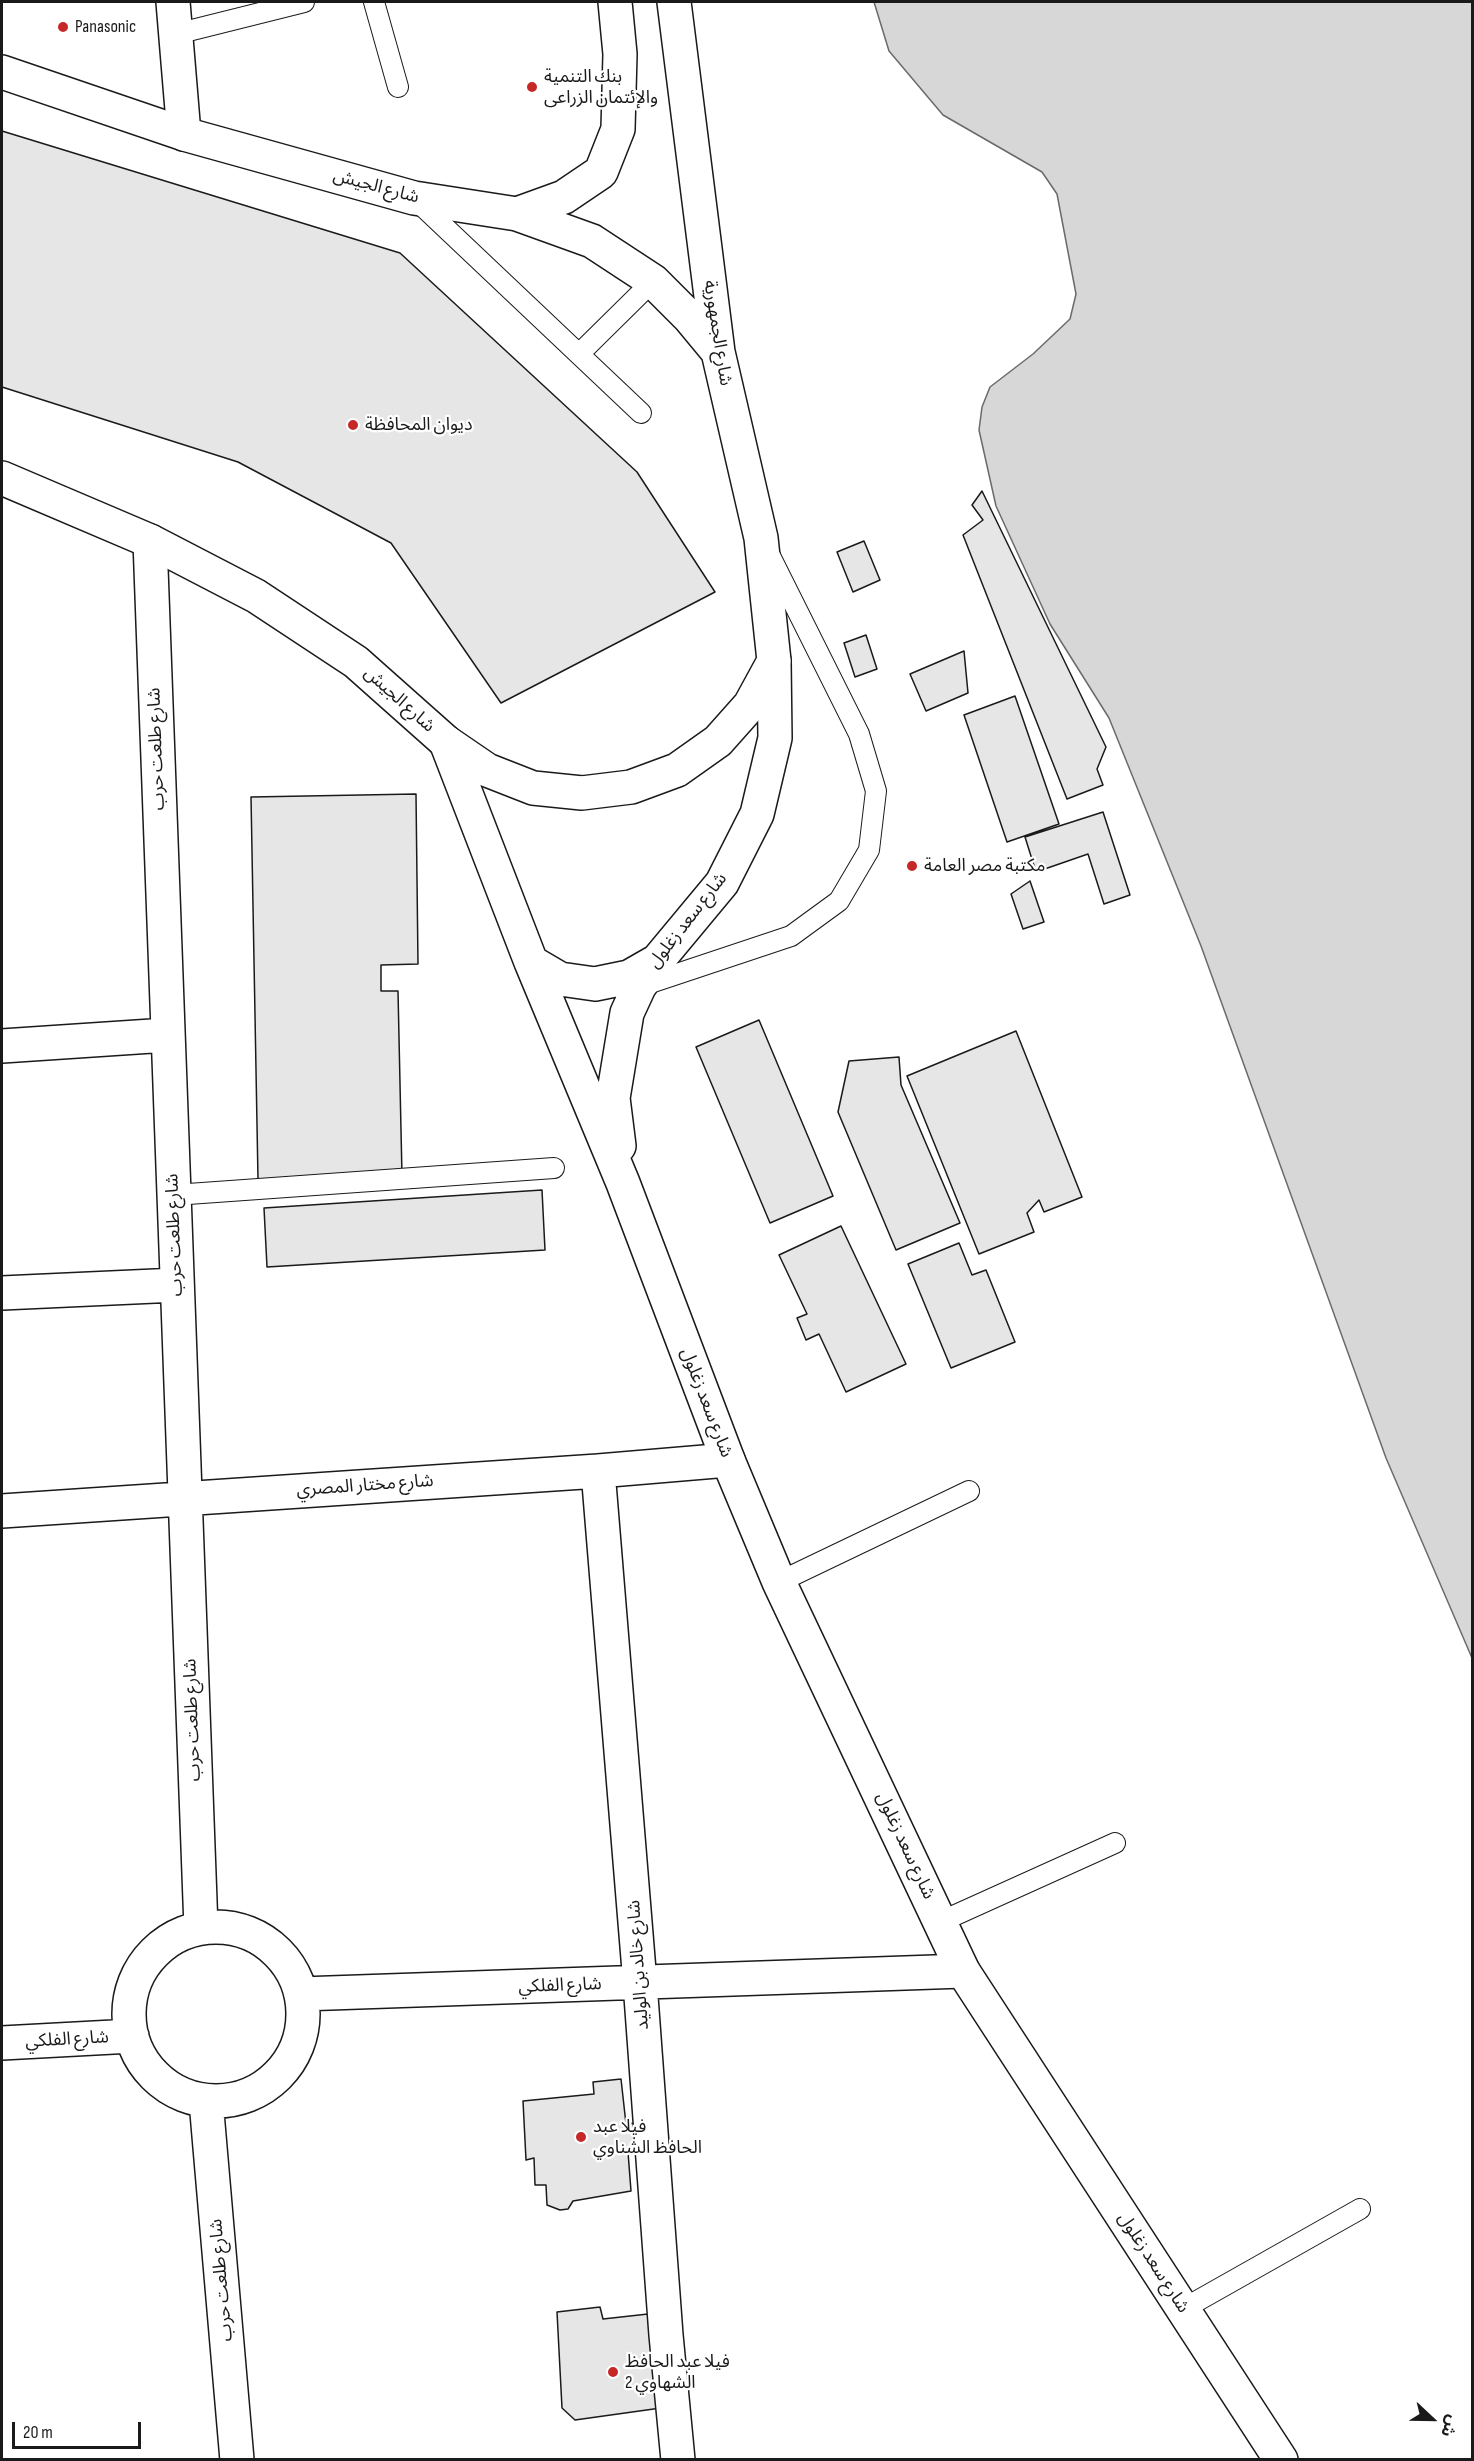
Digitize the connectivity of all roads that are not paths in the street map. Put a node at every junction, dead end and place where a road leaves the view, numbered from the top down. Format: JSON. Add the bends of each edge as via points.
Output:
{"nodes":[{"id":1,"x":173,"y":2,"type":"edge"},
{"id":2,"x":304,"y":2,"type":"edge"},
{"id":3,"x":374,"y":2,"type":"edge"},
{"id":4,"x":615,"y":2,"type":"edge"},
{"id":5,"x":674,"y":2,"type":"edge"},
{"id":6,"x":176,"y":34,"type":"junction"},
{"id":7,"x":2,"y":72,"type":"edge"},
{"id":8,"x":398,"y":87,"type":"dead end"},
{"id":9,"x":184,"y":134,"type":"junction"},
{"id":10,"x":414,"y":198,"type":"junction"},
{"id":11,"x":518,"y":214,"type":"junction"},
{"id":12,"x":653,"y":281,"type":"junction"},
{"id":13,"x":718,"y":352,"type":"junction"},
{"id":14,"x":579,"y":354,"type":"junction"},
{"id":15,"x":641,"y":413,"type":"dead end"},
{"id":16,"x":2,"y":478,"type":"edge"},
{"id":17,"x":761,"y":538,"type":"junction"},
{"id":18,"x":150,"y":542,"type":"junction"},
{"id":19,"x":774,"y":661,"type":"junction"},
{"id":20,"x":446,"y":742,"type":"junction"},
{"id":21,"x":658,"y":960,"type":"junction"},
{"id":22,"x":531,"y":962,"type":"junction"},
{"id":23,"x":639,"y":987,"type":"junction"},
{"id":24,"x":167,"y":1035,"type":"junction"},
{"id":25,"x":2,"y":1047,"type":"edge"},
{"id":26,"x":554,"y":1168,"type":"dead end"},
{"id":27,"x":623,"y":1183,"type":"junction"},
{"id":28,"x":174,"y":1195,"type":"junction"},
{"id":29,"x":177,"y":1285,"type":"junction"},
{"id":30,"x":2,"y":1293,"type":"edge"},
{"id":31,"x":728,"y":1460,"type":"junction"},
{"id":32,"x":598,"y":1471,"type":"junction"},
{"id":33,"x":969,"y":1491,"type":"dead end"},
{"id":34,"x":185,"y":1498,"type":"junction"},
{"id":35,"x":2,"y":1511,"type":"edge"},
{"id":36,"x":779,"y":1582,"type":"junction"},
{"id":37,"x":1115,"y":1843,"type":"dead end"},
{"id":38,"x":940,"y":1922,"type":"junction"},
{"id":39,"x":201,"y":1928,"type":"junction"},
{"id":40,"x":963,"y":1971,"type":"junction"},
{"id":41,"x":640,"y":1983,"type":"junction"},
{"id":42,"x":301,"y":1994,"type":"junction"},
{"id":43,"x":132,"y":2037,"type":"junction"},
{"id":44,"x":2,"y":2043,"type":"edge"},
{"id":45,"x":206,"y":2100,"type":"junction"},
{"id":46,"x":1360,"y":2209,"type":"dead end"},
{"id":47,"x":1183,"y":2309,"type":"junction"},
{"id":48,"x":237,"y":2460,"type":"edge"},
{"id":49,"x":678,"y":2460,"type":"edge"},
{"id":50,"x":1281,"y":2460,"type":"edge"}],
"edges":[{"from":1,"to":6,"type":"main road"},
{"from":2,"to":6,"type":"lane"},
{"from":3,"to":8,"type":"lane"},
{"from":4,"to":11,"type":"main road","via":[[620,54],[618,129],[601,172],[564,196]]},
{"from":5,"to":13,"type":"main road","name":"شارع الجمهورية"},
{"from":6,"to":9,"type":"main road"},
{"from":7,"to":9,"type":"main road","name":"شارع الجيش"},
{"from":9,"to":10,"type":"main road","name":"شارع الجيش"},
{"from":10,"to":11,"type":"main road","name":"شارع الجيش"},
{"from":10,"to":14,"type":"lane"},
{"from":11,"to":12,"type":"main road","name":"شارع الجيش","via":[[592,241]]},
{"from":12,"to":13,"type":"main road","name":"شارع الجيش"},
{"from":12,"to":14,"type":"lane"},
{"from":13,"to":17,"type":"main road","name":"شارع الجمهورية"},
{"from":14,"to":15,"type":"lane"},
{"from":16,"to":18,"type":"main road","name":"شارع الجيش"},
{"from":17,"to":19,"type":"main road","name":"شارع الجمهورية"},
{"from":17,"to":23,"type":"lane","via":[[859,734],[876,791],[869,850],[839,901],[791,936]]},
{"from":18,"to":20,"type":"main road","name":"شارع الجيش","via":[[256,596],[347,656]]},
{"from":18,"to":24,"type":"main road","name":"شارع طلعت حرب"},
{"from":19,"to":20,"type":"main road","name":"شارع الجيش","via":[[750,705],[718,741],[677,770],[631,787],[582,793],[533,788],[487,770]]},
{"from":19,"to":21,"type":"main road","name":"شارع سعد زغلول","via":[[775,738],[757,814],[722,883]]},
{"from":20,"to":22,"type":"main road","name":"شارع سعد زغلول"},
{"from":21,"to":22,"type":"main road","via":[[629,977],[595,984],[560,979]]},
{"from":21,"to":23,"type":"main road","name":"شارع سعد زغلول"},
{"from":22,"to":27,"type":"main road","name":"شارع سعد زغلول"},
{"from":23,"to":27,"type":"main road","name":"شارع سعد زغلول","via":[[627,1013],[613,1098]]},
{"from":24,"to":25,"type":"main road"},
{"from":24,"to":28,"type":"main road","name":"شارع طلعت حرب"},
{"from":26,"to":28,"type":"lane"},
{"from":27,"to":31,"type":"main road","name":"شارع سعد زغلول"},
{"from":28,"to":29,"type":"main road","name":"شارع طلعت حرب"},
{"from":29,"to":30,"type":"main road"},
{"from":29,"to":34,"type":"main road","name":"شارع طلعت حرب"},
{"from":31,"to":32,"type":"main road","name":"شارع مختار المصري"},
{"from":31,"to":36,"type":"main road","name":"شارع سعد زغلول"},
{"from":32,"to":34,"type":"main road","name":"شارع مختار المصري"},
{"from":32,"to":41,"type":"main road","name":"شارع خالد بن الوليد"},
{"from":33,"to":36,"type":"lane"},
{"from":34,"to":35,"type":"main road","name":"شارع مختار المصري"},
{"from":34,"to":39,"type":"main road","name":"شارع طلعت حرب"},
{"from":36,"to":38,"type":"main road","name":"شارع سعد زغلول"},
{"from":37,"to":38,"type":"lane"},
{"from":38,"to":40,"type":"main road","name":"شارع سعد زغلول"},
{"from":39,"to":42,"type":"main road","via":[[227,1927],[253,1935],[275,1949],[291,1970]]},
{"from":39,"to":43,"type":"main road","via":[[174,1937],[151,1955],[136,1980],[129,2007]]},
{"from":40,"to":41,"type":"main road","name":"شارع الفلكي"},
{"from":40,"to":47,"type":"main road","name":"شارع سعد زغلول"},
{"from":41,"to":42,"type":"main road","name":"شارع الفلكي"},
{"from":41,"to":49,"type":"main road","name":"شارع خالد بن الوليد"},
{"from":42,"to":45,"type":"main road","via":[[301,2031],[296,2049],[281,2072],[259,2089],[233,2100]]},
{"from":43,"to":44,"type":"main road","name":"شارع الفلكي"},
{"from":43,"to":45,"type":"main road","via":[[142,2060],[159,2080],[181,2094]]},
{"from":45,"to":48,"type":"main road","name":"شارع طلعت حرب"},
{"from":46,"to":47,"type":"lane"},
{"from":47,"to":50,"type":"main road","name":"شارع سعد زغلول"}]}
